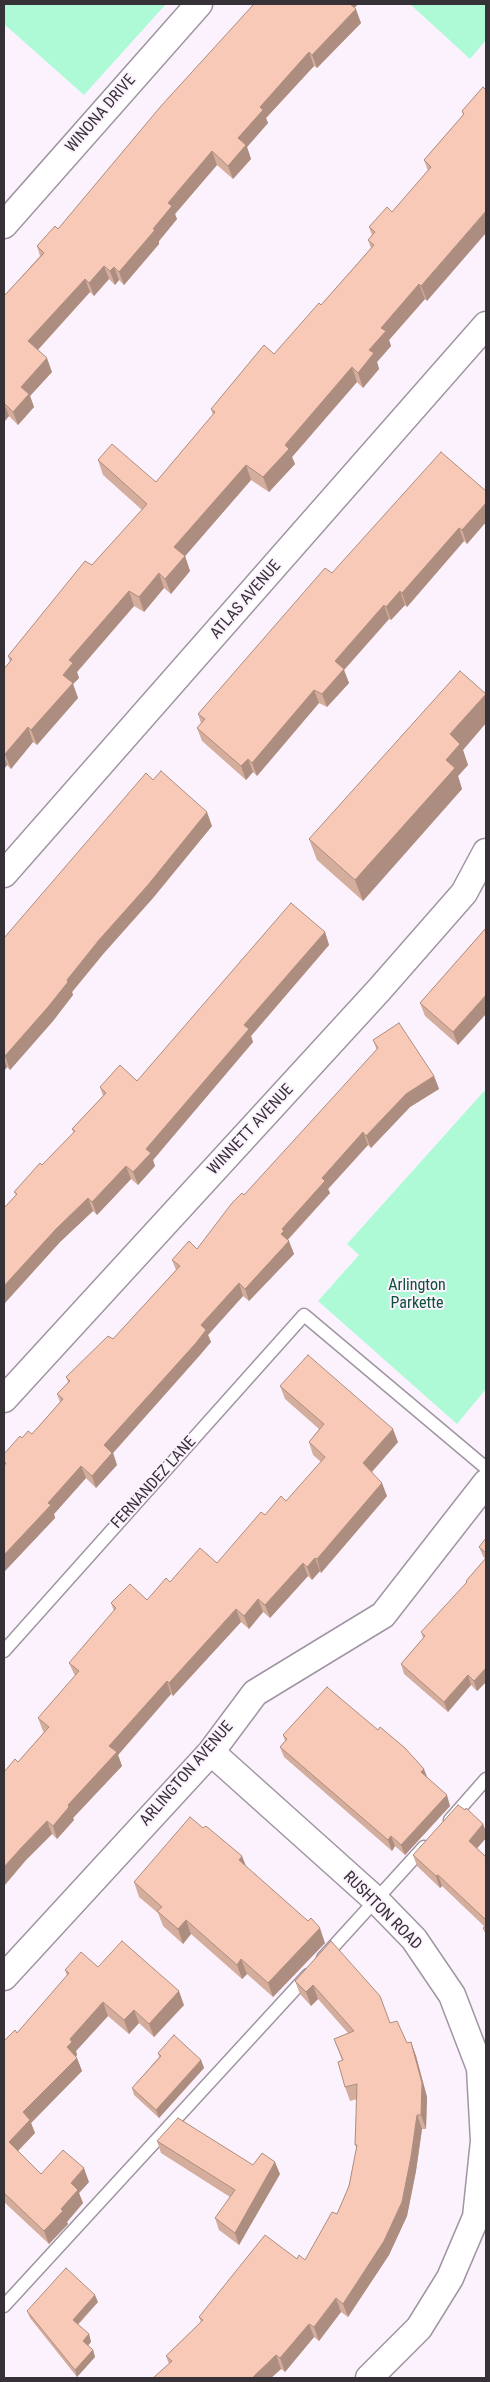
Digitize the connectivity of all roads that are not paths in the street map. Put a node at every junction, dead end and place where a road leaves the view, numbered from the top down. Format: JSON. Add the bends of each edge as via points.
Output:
{"nodes":[{"id":1,"x":199,"y":4,"type":"edge"},
{"id":2,"x":4,"y":224,"type":"edge"},
{"id":3,"x":486,"y":325,"type":"edge"},
{"id":4,"x":486,"y":852,"type":"edge"},
{"id":5,"x":4,"y":874,"type":"edge"},
{"id":6,"x":4,"y":1399,"type":"edge"},
{"id":7,"x":486,"y":1481,"type":"edge"},
{"id":8,"x":4,"y":1652,"type":"edge"},
{"id":9,"x":211,"y":1752,"type":"junction"},
{"id":10,"x":486,"y":1779,"type":"edge"},
{"id":11,"x":376,"y":1900,"type":"junction"},
{"id":12,"x":4,"y":1977,"type":"edge"},
{"id":13,"x":4,"y":2306,"type":"edge"},
{"id":14,"x":369,"y":2378,"type":"edge"}],
"edges":[{"from":1,"to":2,"type":"street","name":"WINONA DRIVE"},
{"from":3,"to":5,"type":"street","name":"ATLAS AVENUE"},
{"from":4,"to":6,"type":"street","name":"WINNETT AVENUE","via":[[464,893],[379,990]]},
{"from":7,"to":8,"type":"lane","name":"FERNANDEZ LANE","via":[[304,1315]]},
{"from":7,"to":9,"type":"street","name":"ARLINGTON AVENUE","via":[[383,1615],[255,1693]]},
{"from":9,"to":11,"type":"street","name":"RUSHTON ROAD"},
{"from":9,"to":12,"type":"street","name":"ARLINGTON AVENUE"},
{"from":10,"to":11,"type":"lane"},
{"from":11,"to":13,"type":"lane"},
{"from":11,"to":14,"type":"street","name":"RUSHTON ROAD","via":[[414,1938],[452,1995],[480,2068],[484,2141],[476,2218],[450,2278],[419,2328]]}]}
